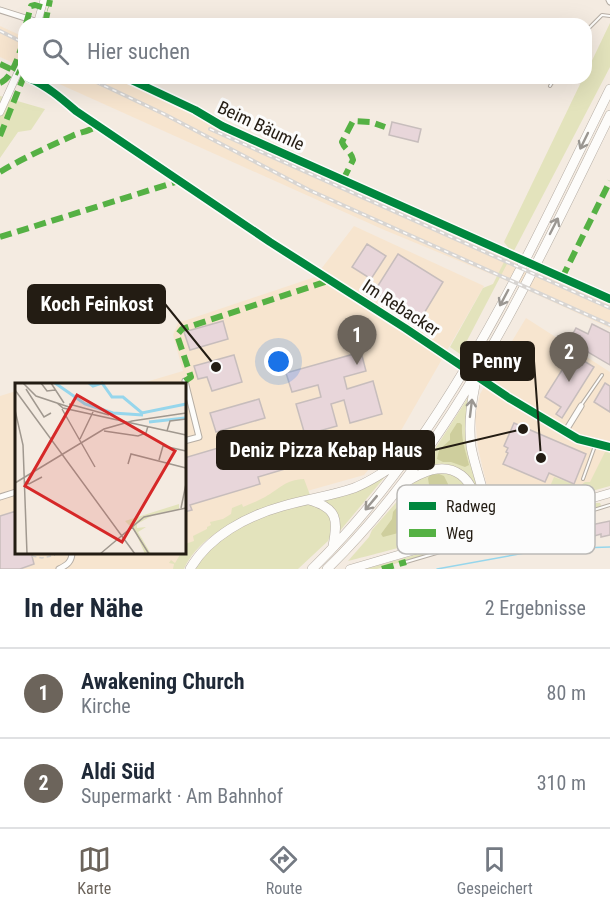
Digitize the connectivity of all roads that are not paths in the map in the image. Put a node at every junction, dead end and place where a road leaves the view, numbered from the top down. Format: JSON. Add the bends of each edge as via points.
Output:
{"nodes":[{"id":1,"x":44,"y":0,"type":"edge"},
{"id":2,"x":0,"y":10,"type":"edge"},
{"id":3,"x":610,"y":16,"type":"edge"},
{"id":4,"x":24,"y":18,"type":"edge"},
{"id":5,"x":40,"y":18,"type":"edge"},
{"id":6,"x":592,"y":25,"type":"edge"},
{"id":7,"x":18,"y":71,"type":"edge"},
{"id":8,"x":140,"y":84,"type":"edge"},
{"id":9,"x":610,"y":89,"type":"edge"},
{"id":10,"x":3,"y":100,"type":"edge"},
{"id":11,"x":0,"y":112,"type":"edge"},
{"id":12,"x":610,"y":115,"type":"edge"},
{"id":13,"x":331,"y":280,"type":"dead end"},
{"id":14,"x":610,"y":299,"type":"edge"},
{"id":15,"x":477,"y":370,"type":"junction"},
{"id":16,"x":602,"y":375,"type":"dead end"},
{"id":17,"x":186,"y":385,"type":"edge"},
{"id":18,"x":581,"y":406,"type":"joint"},
{"id":19,"x":566,"y":432,"type":"junction"},
{"id":20,"x":186,"y":440,"type":"edge"},
{"id":21,"x":596,"y":443,"type":"junction"},
{"id":22,"x":610,"y":447,"type":"edge"},
{"id":23,"x":407,"y":457,"type":"junction"},
{"id":24,"x":583,"y":479,"type":"dead end"},
{"id":25,"x":401,"y":484,"type":"joint"},
{"id":26,"x":470,"y":485,"type":"edge"},
{"id":27,"x":477,"y":485,"type":"edge"},
{"id":28,"x":397,"y":489,"type":"edge"},
{"id":29,"x":15,"y":492,"type":"edge"},
{"id":30,"x":610,"y":493,"type":"edge"},
{"id":31,"x":0,"y":497,"type":"edge"},
{"id":32,"x":595,"y":498,"type":"edge"},
{"id":33,"x":309,"y":500,"type":"junction"},
{"id":34,"x":610,"y":505,"type":"edge"},
{"id":35,"x":595,"y":510,"type":"edge"},
{"id":36,"x":332,"y":549,"type":"junction"},
{"id":37,"x":72,"y":554,"type":"edge"},
{"id":38,"x":403,"y":554,"type":"edge"},
{"id":39,"x":433,"y":554,"type":"edge"},
{"id":40,"x":406,"y":562,"type":"dead end"},
{"id":41,"x":191,"y":568,"type":"edge"},
{"id":42,"x":59,"y":569,"type":"edge"},
{"id":43,"x":312,"y":569,"type":"edge"},
{"id":44,"x":327,"y":569,"type":"edge"},
{"id":45,"x":350,"y":569,"type":"edge"}],
"edges":[{"from":1,"to":5,"type":"street"},
{"from":2,"to":4,"type":"street"},
{"from":3,"to":6,"type":"lane","via":[[602,15]]},
{"from":7,"to":10,"type":"street"},
{"from":8,"to":14,"type":"lane","name":"Beim Bäumle","bridge":true,"via":[[222,126]]},
{"from":9,"to":23,"type":"highway","one_way":true,"via":[[495,315]]},
{"from":10,"to":11,"type":"street"},
{"from":15,"to":12,"type":"highway","one_way":true,"via":[[518,298]]},
{"from":13,"to":19,"type":"street","name":"Im Rebacker","bridge":true},
{"from":15,"to":25,"type":"highway"},
{"from":27,"to":15,"type":"highway","one_way":true,"via":[[470,428]]},
{"from":16,"to":18,"type":"lane"},
{"from":17,"to":20,"type":"street","via":[[200,436]]},
{"from":18,"to":19,"type":"street"},
{"from":19,"to":21,"type":"street","name":"Im Rebacker"},
{"from":21,"to":22,"type":"street","name":"Im Rebacker"},
{"from":21,"to":24,"type":"lane"},
{"from":23,"to":33,"type":"highway","via":[[355,487]]},
{"from":23,"to":36,"type":"highway","one_way":true},
{"from":25,"to":26,"type":"highway","via":[[440,468],[454,471]]},
{"from":28,"to":44,"type":"highway"},
{"from":29,"to":31,"type":"street"},
{"from":30,"to":32,"type":"main road"},
{"from":33,"to":36,"type":"highway","via":[[322,504],[333,515],[336,526]]},
{"from":33,"to":41,"type":"highway","via":[[270,510],[237,525],[203,550]]},
{"from":34,"to":35,"type":"lane"},
{"from":36,"to":43,"type":"highway"},
{"from":37,"to":42,"type":"street","via":[[66,566]]},
{"from":38,"to":45,"type":"main road"},
{"from":39,"to":40,"type":"lane"}]}
